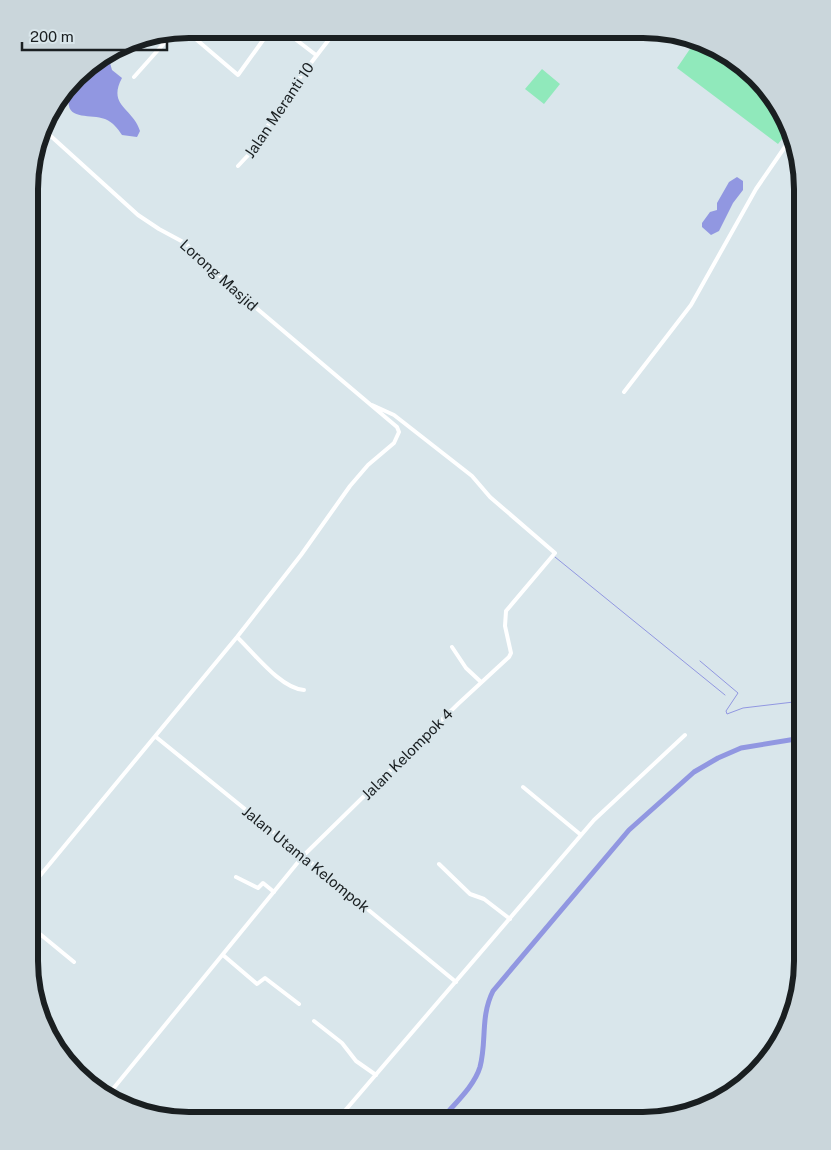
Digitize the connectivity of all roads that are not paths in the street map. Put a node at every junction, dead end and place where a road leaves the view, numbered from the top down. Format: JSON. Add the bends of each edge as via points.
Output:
{"nodes":[{"id":1,"x":194,"y":38,"type":"edge"},
{"id":2,"x":264,"y":38,"type":"edge"},
{"id":3,"x":294,"y":38,"type":"edge"},
{"id":4,"x":330,"y":38,"type":"edge"},
{"id":5,"x":168,"y":39,"type":"edge"},
{"id":6,"x":316,"y":55,"type":"junction"},
{"id":7,"x":134,"y":77,"type":"dead end"},
{"id":8,"x":48,"y":134,"type":"edge"},
{"id":9,"x":786,"y":145,"type":"edge"},
{"id":10,"x":238,"y":166,"type":"dead end"},
{"id":11,"x":624,"y":392,"type":"dead end"},
{"id":12,"x":370,"y":404,"type":"junction"},
{"id":13,"x":237,"y":637,"type":"junction"},
{"id":14,"x":452,"y":647,"type":"dead end"},
{"id":15,"x":481,"y":682,"type":"junction"},
{"id":16,"x":304,"y":690,"type":"dead end"},
{"id":17,"x":685,"y":735,"type":"dead end"},
{"id":18,"x":156,"y":737,"type":"junction"},
{"id":19,"x":523,"y":786,"type":"dead end"},
{"id":20,"x":581,"y":835,"type":"junction"},
{"id":21,"x":303,"y":856,"type":"junction"},
{"id":22,"x":439,"y":864,"type":"dead end"},
{"id":23,"x":236,"y":877,"type":"dead end"},
{"id":24,"x":37,"y":879,"type":"edge"},
{"id":25,"x":274,"y":892,"type":"junction"},
{"id":26,"x":510,"y":919,"type":"junction"},
{"id":27,"x":37,"y":932,"type":"edge"},
{"id":28,"x":223,"y":955,"type":"junction"},
{"id":29,"x":74,"y":962,"type":"dead end"},
{"id":30,"x":456,"y":982,"type":"junction"},
{"id":31,"x":298,"y":1004,"type":"dead end"},
{"id":32,"x":314,"y":1021,"type":"dead end"},
{"id":33,"x":376,"y":1075,"type":"junction"},
{"id":34,"x":111,"y":1091,"type":"edge"},
{"id":35,"x":344,"y":1112,"type":"edge"}],
"edges":[{"from":1,"to":2,"type":"street","via":[[238,75]]},
{"from":3,"to":6,"type":"street"},
{"from":4,"to":6,"type":"street","name":"Jalan Meranti 10"},
{"from":5,"to":7,"type":"street"},
{"from":6,"to":10,"type":"street","name":"Jalan Meranti 10","via":[[286,95],[252,151]]},
{"from":8,"to":12,"type":"street","name":"Lorong Masjid","via":[[138,215],[185,242],[242,296]]},
{"from":9,"to":11,"type":"street","via":[[756,189],[692,305]]},
{"from":12,"to":13,"type":"street","name":"Lorong Masjid","via":[[397,427],[398,438],[350,486]]},
{"from":12,"to":15,"type":"street","name":"Jalan Kelompok 4","via":[[394,415],[472,476],[497,503],[555,553],[506,611],[505,626],[511,653]]},
{"from":13,"to":16,"type":"street","via":[[295,690]]},
{"from":13,"to":18,"type":"street"},
{"from":14,"to":15,"type":"street","via":[[466,668]]},
{"from":15,"to":21,"type":"street","name":"Jalan Kelompok 4"},
{"from":17,"to":20,"type":"street","via":[[610,803]]},
{"from":18,"to":21,"type":"street","name":"Jalan Utama Kelompok"},
{"from":18,"to":24,"type":"street"},
{"from":19,"to":20,"type":"street"},
{"from":20,"to":26,"type":"street"},
{"from":21,"to":25,"type":"street","name":"Jalan Kelompok 4"},
{"from":21,"to":30,"type":"street","name":"Jalan Utama Kelompok"},
{"from":22,"to":26,"type":"street","via":[[470,894]]},
{"from":23,"to":25,"type":"street","via":[[258,888],[264,883]]},
{"from":25,"to":28,"type":"street","name":"Jalan Kelompok 4"},
{"from":26,"to":30,"type":"street"},
{"from":27,"to":29,"type":"street"},
{"from":28,"to":31,"type":"street","via":[[258,984],[265,978]]},
{"from":28,"to":34,"type":"street","name":"Jalan Kelompok 4"},
{"from":30,"to":33,"type":"street"},
{"from":32,"to":33,"type":"street"},
{"from":33,"to":35,"type":"street"}]}
